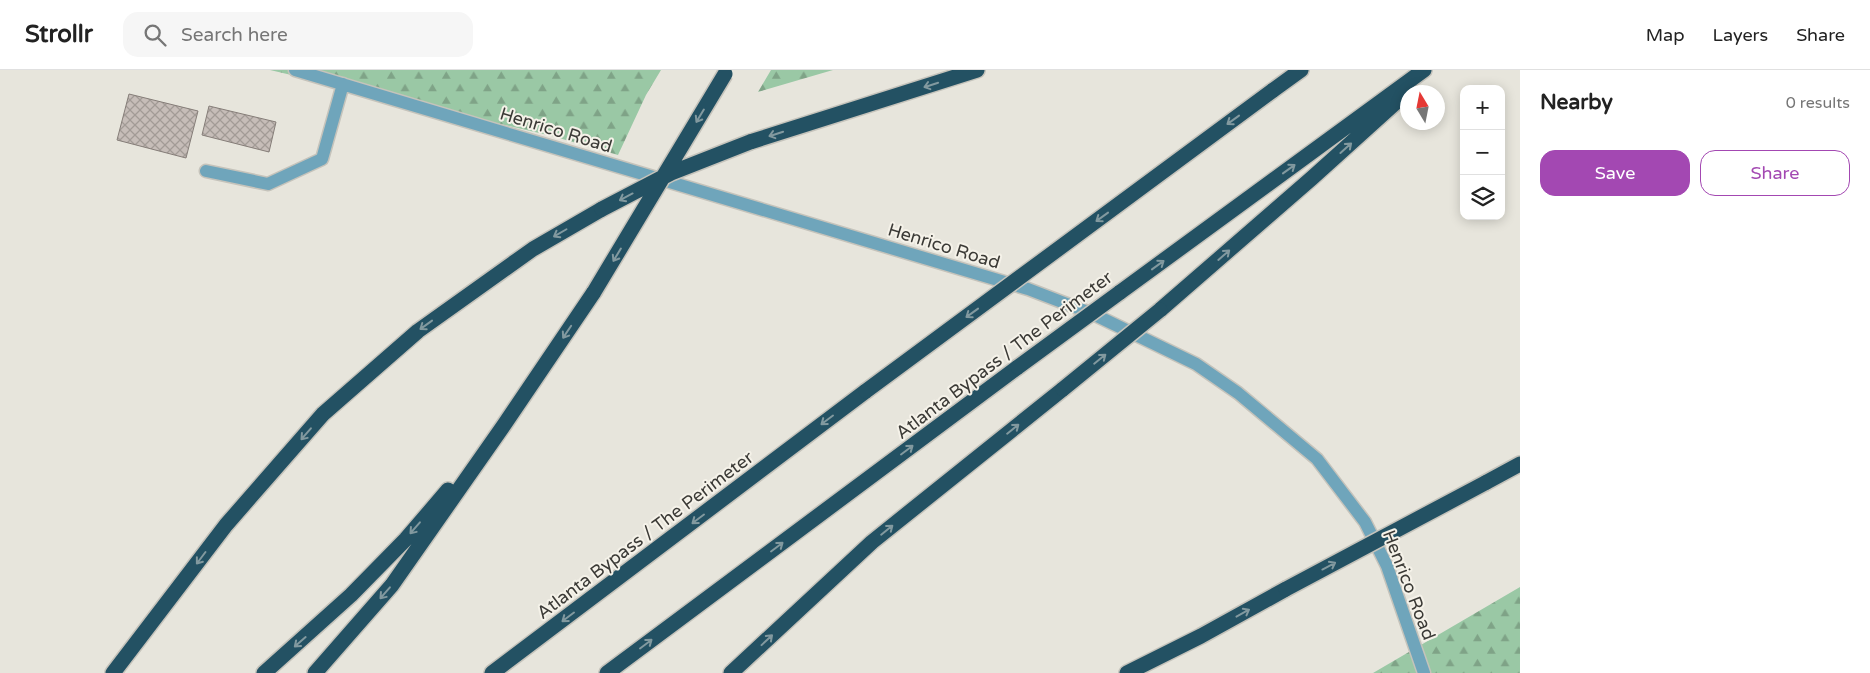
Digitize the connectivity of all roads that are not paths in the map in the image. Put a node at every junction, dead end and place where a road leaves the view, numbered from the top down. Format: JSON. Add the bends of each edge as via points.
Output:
{"nodes":[{"id":1,"x":295,"y":70,"type":"edge"},
{"id":2,"x":977,"y":70,"type":"edge"},
{"id":3,"x":1301,"y":70,"type":"edge"},
{"id":4,"x":1424,"y":70,"type":"edge"},
{"id":5,"x":1431,"y":70,"type":"edge"},
{"id":6,"x":727,"y":72,"type":"edge"},
{"id":7,"x":343,"y":84,"type":"junction"},
{"id":8,"x":206,"y":170,"type":"dead end"},
{"id":9,"x":504,"y":425,"type":"junction"},
{"id":10,"x":1520,"y":464,"type":"edge"},
{"id":11,"x":1202,"y":636,"type":"junction"},
{"id":12,"x":113,"y":673,"type":"edge"},
{"id":13,"x":264,"y":673,"type":"edge"},
{"id":14,"x":315,"y":673,"type":"edge"},
{"id":15,"x":492,"y":673,"type":"edge"},
{"id":16,"x":607,"y":673,"type":"edge"},
{"id":17,"x":731,"y":673,"type":"edge"},
{"id":18,"x":1127,"y":673,"type":"edge"},
{"id":19,"x":1146,"y":673,"type":"edge"},
{"id":20,"x":1424,"y":673,"type":"edge"}],
"edges":[{"from":1,"to":7,"type":"street","name":"Henrico Road"},
{"from":2,"to":12,"type":"highway","one_way":true,"bridge":true,"via":[[750,142],[671,173],[533,249],[418,331],[323,414],[226,525]]},
{"from":3,"to":15,"type":"highway","name":"Atlanta Bypass / The Perimeter","one_way":true,"bridge":true,"via":[[866,391]]},
{"from":16,"to":4,"type":"highway","name":"Atlanta Bypass / The Perimeter","one_way":true,"bridge":true},
{"from":17,"to":5,"type":"highway","one_way":true,"bridge":true,"via":[[872,542],[1160,310]]},
{"from":6,"to":9,"type":"highway","one_way":true,"bridge":true,"via":[[594,292]]},
{"from":7,"to":8,"type":"street","via":[[322,158],[268,184]]},
{"from":7,"to":20,"type":"street","name":"Henrico Road","via":[[1028,289],[1093,314],[1196,364],[1238,393],[1317,459],[1365,522],[1387,566]]},
{"from":9,"to":13,"type":"highway","one_way":true,"via":[[406,539]]},
{"from":9,"to":14,"type":"highway","one_way":true,"via":[[392,585]]},
{"from":11,"to":10,"type":"highway","one_way":true,"bridge":true},
{"from":11,"to":18,"type":"highway"},
{"from":11,"to":19,"type":"highway"}]}
